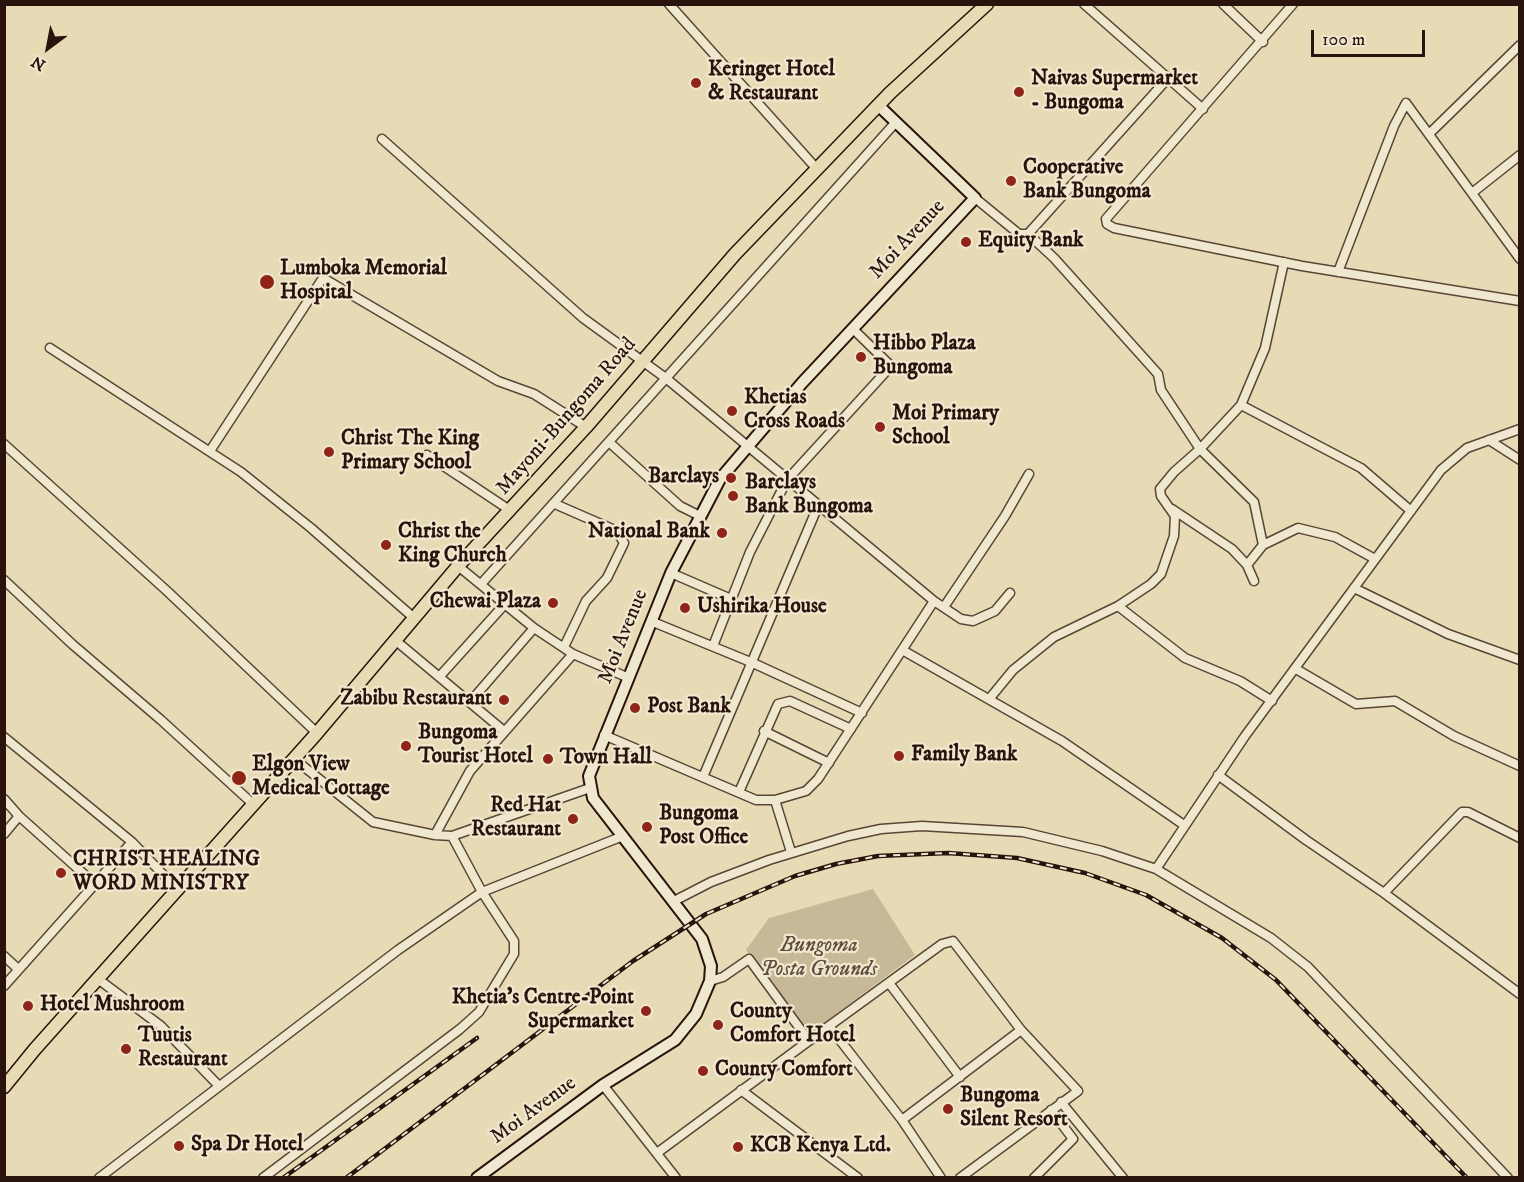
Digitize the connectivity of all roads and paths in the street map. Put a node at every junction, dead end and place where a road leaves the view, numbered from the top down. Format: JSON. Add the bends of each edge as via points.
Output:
{"nodes":[{"id":1,"x":669,"y":4,"type":"edge"},
{"id":2,"x":987,"y":4,"type":"edge"},
{"id":3,"x":1084,"y":4,"type":"edge"},
{"id":4,"x":1223,"y":4,"type":"edge"},
{"id":5,"x":1293,"y":4,"type":"edge"},
{"id":6,"x":1263,"y":42,"type":"junction"},
{"id":7,"x":1520,"y":45,"type":"edge"},
{"id":8,"x":1168,"y":77,"type":"junction"},
{"id":9,"x":878,"y":105,"type":"junction"},
{"id":10,"x":1203,"y":109,"type":"junction"},
{"id":11,"x":897,"y":122,"type":"junction"},
{"id":12,"x":1430,"y":133,"type":"junction"},
{"id":13,"x":382,"y":139,"type":"dead end"},
{"id":14,"x":1520,"y":155,"type":"edge"},
{"id":15,"x":816,"y":168,"type":"junction"},
{"id":16,"x":1472,"y":193,"type":"junction"},
{"id":17,"x":975,"y":198,"type":"junction"},
{"id":18,"x":1028,"y":234,"type":"junction"},
{"id":19,"x":1520,"y":259,"type":"edge"},
{"id":20,"x":1284,"y":262,"type":"junction"},
{"id":21,"x":1338,"y":272,"type":"junction"},
{"id":22,"x":1520,"y":301,"type":"edge"},
{"id":23,"x":853,"y":329,"type":"junction"},
{"id":24,"x":50,"y":348,"type":"dead end"},
{"id":25,"x":642,"y":361,"type":"junction"},
{"id":26,"x":667,"y":379,"type":"junction"},
{"id":27,"x":1241,"y":405,"type":"junction"},
{"id":28,"x":586,"y":427,"type":"junction"},
{"id":29,"x":1520,"y":429,"type":"edge"},
{"id":30,"x":1489,"y":440,"type":"junction"},
{"id":31,"x":610,"y":443,"type":"junction"},
{"id":32,"x":4,"y":444,"type":"edge"},
{"id":33,"x":746,"y":446,"type":"junction"},
{"id":34,"x":1200,"y":449,"type":"junction"},
{"id":35,"x":210,"y":451,"type":"junction"},
{"id":36,"x":427,"y":455,"type":"dead end"},
{"id":37,"x":1520,"y":460,"type":"edge"},
{"id":38,"x":1029,"y":474,"type":"dead end"},
{"id":39,"x":787,"y":480,"type":"junction"},
{"id":40,"x":555,"y":504,"type":"junction"},
{"id":41,"x":818,"y":506,"type":"junction"},
{"id":42,"x":1172,"y":509,"type":"junction"},
{"id":43,"x":511,"y":511,"type":"junction"},
{"id":44,"x":1411,"y":511,"type":"junction"},
{"id":45,"x":700,"y":516,"type":"junction"},
{"id":46,"x":1263,"y":545,"type":"junction"},
{"id":47,"x":1375,"y":559,"type":"junction"},
{"id":48,"x":1247,"y":565,"type":"junction"},
{"id":49,"x":458,"y":566,"type":"junction"},
{"id":50,"x":671,"y":573,"type":"junction"},
{"id":51,"x":4,"y":580,"type":"edge"},
{"id":52,"x":1254,"y":581,"type":"dead end"},
{"id":53,"x":481,"y":584,"type":"junction"},
{"id":54,"x":1354,"y":588,"type":"junction"},
{"id":55,"x":1010,"y":593,"type":"dead end"},
{"id":56,"x":731,"y":599,"type":"junction"},
{"id":57,"x":934,"y":601,"type":"junction"},
{"id":58,"x":504,"y":605,"type":"junction"},
{"id":59,"x":1118,"y":606,"type":"junction"},
{"id":60,"x":944,"y":607,"type":"junction"},
{"id":61,"x":414,"y":618,"type":"junction"},
{"id":62,"x":653,"y":622,"type":"junction"},
{"id":63,"x":534,"y":628,"type":"junction"},
{"id":64,"x":395,"y":640,"type":"junction"},
{"id":65,"x":713,"y":646,"type":"junction"},
{"id":66,"x":564,"y":647,"type":"junction"},
{"id":67,"x":904,"y":651,"type":"junction"},
{"id":68,"x":573,"y":654,"type":"junction"},
{"id":69,"x":1520,"y":660,"type":"edge"},
{"id":70,"x":753,"y":663,"type":"junction"},
{"id":71,"x":1296,"y":669,"type":"junction"},
{"id":72,"x":440,"y":676,"type":"junction"},
{"id":73,"x":629,"y":678,"type":"junction"},
{"id":74,"x":990,"y":698,"type":"junction"},
{"id":75,"x":1272,"y":701,"type":"junction"},
{"id":76,"x":470,"y":702,"type":"junction"},
{"id":77,"x":862,"y":713,"type":"junction"},
{"id":78,"x":851,"y":729,"type":"junction"},
{"id":79,"x":504,"y":731,"type":"junction"},
{"id":80,"x":764,"y":731,"type":"junction"},
{"id":81,"x":317,"y":733,"type":"junction"},
{"id":82,"x":604,"y":735,"type":"junction"},
{"id":83,"x":4,"y":737,"type":"edge"},
{"id":84,"x":293,"y":758,"type":"junction"},
{"id":85,"x":829,"y":763,"type":"junction"},
{"id":86,"x":1520,"y":766,"type":"edge"},
{"id":87,"x":1218,"y":775,"type":"junction"},
{"id":88,"x":703,"y":777,"type":"junction"},
{"id":89,"x":590,"y":789,"type":"junction"},
{"id":90,"x":740,"y":792,"type":"junction"},
{"id":91,"x":4,"y":799,"type":"edge"},
{"id":92,"x":775,"y":800,"type":"junction"},
{"id":93,"x":254,"y":804,"type":"junction"},
{"id":94,"x":19,"y":816,"type":"junction"},
{"id":95,"x":1184,"y":825,"type":"junction"},
{"id":96,"x":4,"y":834,"type":"edge"},
{"id":97,"x":435,"y":835,"type":"junction"},
{"id":98,"x":452,"y":836,"type":"junction"},
{"id":99,"x":623,"y":836,"type":"junction"},
{"id":100,"x":1520,"y":838,"type":"edge"},
{"id":101,"x":132,"y":842,"type":"junction"},
{"id":102,"x":791,"y":852,"type":"junction"},
{"id":103,"x":1156,"y":869,"type":"junction"},
{"id":104,"x":95,"y":885,"type":"junction"},
{"id":105,"x":177,"y":889,"type":"junction"},
{"id":106,"x":482,"y":892,"type":"junction"},
{"id":107,"x":1384,"y":893,"type":"junction"},
{"id":108,"x":674,"y":901,"type":"junction"},
{"id":109,"x":4,"y":956,"type":"edge"},
{"id":110,"x":18,"y":969,"type":"junction"},
{"id":111,"x":98,"y":979,"type":"junction"},
{"id":112,"x":710,"y":981,"type":"junction"},
{"id":113,"x":889,"y":984,"type":"junction"},
{"id":114,"x":4,"y":986,"type":"edge"},
{"id":115,"x":1520,"y":994,"type":"edge"},
{"id":116,"x":829,"y":1026,"type":"junction"},
{"id":117,"x":1020,"y":1030,"type":"junction"},
{"id":118,"x":809,"y":1041,"type":"junction"},
{"id":119,"x":960,"y":1077,"type":"junction"},
{"id":120,"x":603,"y":1085,"type":"junction"},
{"id":121,"x":219,"y":1086,"type":"junction"},
{"id":122,"x":4,"y":1087,"type":"edge"},
{"id":123,"x":741,"y":1090,"type":"junction"},
{"id":124,"x":1061,"y":1102,"type":"junction"},
{"id":125,"x":1051,"y":1110,"type":"junction"},
{"id":126,"x":902,"y":1120,"type":"junction"},
{"id":127,"x":657,"y":1153,"type":"junction"},
{"id":128,"x":1037,"y":1177,"type":"edge"},
{"id":129,"x":99,"y":1178,"type":"edge"},
{"id":130,"x":263,"y":1178,"type":"edge"},
{"id":131,"x":477,"y":1178,"type":"edge"},
{"id":132,"x":676,"y":1178,"type":"edge"},
{"id":133,"x":858,"y":1178,"type":"edge"},
{"id":134,"x":941,"y":1178,"type":"edge"},
{"id":135,"x":960,"y":1178,"type":"edge"},
{"id":136,"x":1123,"y":1178,"type":"edge"},
{"id":137,"x":1508,"y":1178,"type":"edge"}],
"edges":[{"from":1,"to":15,"type":"street"},
{"from":2,"to":9,"type":"main road","name":"Mayoni-Bungoma Road"},
{"from":3,"to":8,"type":"street"},
{"from":4,"to":6,"type":"street"},
{"from":5,"to":6,"type":"street"},
{"from":6,"to":10,"type":"street"},
{"from":7,"to":12,"type":"street"},
{"from":8,"to":10,"type":"street"},
{"from":8,"to":18,"type":"street"},
{"from":9,"to":11,"type":"street","name":"Moi Avenue"},
{"from":9,"to":15,"type":"main road","name":"Mayoni-Bungoma Road"},
{"from":10,"to":20,"type":"street","via":[[1106,219],[1107,224]]},
{"from":11,"to":17,"type":"street","name":"Moi Avenue"},
{"from":11,"to":26,"type":"street"},
{"from":12,"to":16,"type":"street"},
{"from":12,"to":21,"type":"street","via":[[1405,103]]},
{"from":13,"to":25,"type":"street","via":[[583,318]]},
{"from":14,"to":16,"type":"street"},
{"from":15,"to":25,"type":"main road","name":"Mayoni-Bungoma Road"},
{"from":16,"to":19,"type":"street"},
{"from":17,"to":18,"type":"street","via":[[1019,234]]},
{"from":17,"to":23,"type":"street","name":"Moi Avenue"},
{"from":18,"to":34,"type":"street","via":[[1158,374],[1161,390]]},
{"from":20,"to":21,"type":"street"},
{"from":20,"to":27,"type":"street","via":[[1265,348]]},
{"from":21,"to":22,"type":"street"},
{"from":23,"to":33,"type":"street","name":"Moi Avenue"},
{"from":23,"to":39,"type":"street","via":[[891,366]]},
{"from":24,"to":35,"type":"street"},
{"from":25,"to":26,"type":"street"},
{"from":25,"to":28,"type":"main road","name":"Mayoni-Bungoma Road"},
{"from":26,"to":31,"type":"street"},
{"from":26,"to":33,"type":"street"},
{"from":27,"to":34,"type":"street"},
{"from":27,"to":44,"type":"street","via":[[1361,468]]},
{"from":28,"to":35,"type":"street","via":[[534,394],[498,381],[323,278]]},
{"from":28,"to":43,"type":"main road","name":"Mayoni-Bungoma Road"},
{"from":29,"to":30,"type":"street"},
{"from":30,"to":37,"type":"street"},
{"from":30,"to":44,"type":"street","via":[[1467,448],[1441,470]]},
{"from":31,"to":40,"type":"street"},
{"from":31,"to":45,"type":"street","via":[[680,506]]},
{"from":32,"to":81,"type":"street"},
{"from":33,"to":39,"type":"street"},
{"from":33,"to":45,"type":"street","name":"Moi Avenue","via":[[720,479]]},
{"from":34,"to":42,"type":"street","via":[[1160,489]]},
{"from":34,"to":46,"type":"street","via":[[1254,502]]},
{"from":35,"to":61,"type":"street","via":[[311,528]]},
{"from":36,"to":43,"type":"street"},
{"from":38,"to":60,"type":"street"},
{"from":39,"to":41,"type":"street"},
{"from":39,"to":56,"type":"street"},
{"from":40,"to":53,"type":"street"},
{"from":40,"to":66,"type":"street","via":[[617,531],[624,543],[607,578],[586,601]]},
{"from":41,"to":57,"type":"street"},
{"from":41,"to":70,"type":"street"},
{"from":42,"to":48,"type":"street","via":[[1232,549]]},
{"from":42,"to":59,"type":"street","via":[[1174,536],[1161,574],[1146,589]]},
{"from":43,"to":49,"type":"main road","name":"Mayoni-Bungoma Road"},
{"from":44,"to":47,"type":"street"},
{"from":45,"to":50,"type":"street","name":"Moi Avenue"},
{"from":46,"to":47,"type":"street","via":[[1298,528],[1335,537]]},
{"from":46,"to":48,"type":"street"},
{"from":47,"to":54,"type":"street"},
{"from":48,"to":52,"type":"street"},
{"from":49,"to":53,"type":"street"},
{"from":49,"to":61,"type":"main road","name":"Mayoni-Bungoma Road"},
{"from":50,"to":56,"type":"street"},
{"from":50,"to":62,"type":"street","name":"Moi Avenue"},
{"from":51,"to":93,"type":"street"},
{"from":53,"to":58,"type":"street"},
{"from":54,"to":69,"type":"street","via":[[1448,634]]},
{"from":54,"to":71,"type":"street"},
{"from":55,"to":60,"type":"street","via":[[995,610],[973,621],[961,619]]},
{"from":56,"to":65,"type":"street"},
{"from":57,"to":60,"type":"street"},
{"from":57,"to":67,"type":"street"},
{"from":58,"to":63,"type":"street"},
{"from":58,"to":72,"type":"street"},
{"from":59,"to":74,"type":"street","via":[[1054,637],[1013,670]]},
{"from":59,"to":75,"type":"street","via":[[1185,658],[1239,681]]},
{"from":61,"to":64,"type":"main road","name":"Mayoni-Bungoma Road"},
{"from":62,"to":65,"type":"street"},
{"from":62,"to":73,"type":"street","name":"Moi Avenue"},
{"from":63,"to":66,"type":"street"},
{"from":63,"to":76,"type":"street"},
{"from":64,"to":72,"type":"street"},
{"from":64,"to":81,"type":"main road","name":"Mayoni-Bungoma Road"},
{"from":65,"to":70,"type":"street"},
{"from":66,"to":68,"type":"street"},
{"from":67,"to":74,"type":"street"},
{"from":67,"to":77,"type":"street"},
{"from":68,"to":73,"type":"street"},
{"from":68,"to":79,"type":"street"},
{"from":70,"to":77,"type":"street"},
{"from":70,"to":88,"type":"street"},
{"from":71,"to":75,"type":"street"},
{"from":71,"to":86,"type":"street","via":[[1356,704],[1395,700],[1454,736]]},
{"from":72,"to":76,"type":"street"},
{"from":73,"to":82,"type":"street","name":"Moi Avenue"},
{"from":74,"to":95,"type":"street","via":[[1062,741]]},
{"from":75,"to":87,"type":"street"},
{"from":76,"to":79,"type":"street"},
{"from":77,"to":78,"type":"street"},
{"from":78,"to":80,"type":"street","via":[[790,701],[778,704]]},
{"from":78,"to":85,"type":"street"},
{"from":79,"to":97,"type":"street","via":[[461,784]]},
{"from":80,"to":85,"type":"street"},
{"from":80,"to":90,"type":"street"},
{"from":81,"to":84,"type":"main road","name":"Mayoni-Bungoma Road"},
{"from":82,"to":88,"type":"street"},
{"from":82,"to":89,"type":"street","name":"Moi Avenue","via":[[591,765]]},
{"from":83,"to":101,"type":"street"},
{"from":84,"to":93,"type":"main road","name":"Mayoni-Bungoma Road"},
{"from":84,"to":97,"type":"street","via":[[373,822]]},
{"from":85,"to":92,"type":"street","via":[[806,791]]},
{"from":87,"to":95,"type":"street"},
{"from":87,"to":107,"type":"street"},
{"from":88,"to":90,"type":"street"},
{"from":89,"to":98,"type":"street"},
{"from":89,"to":99,"type":"street"},
{"from":90,"to":92,"type":"street","via":[[756,800]]},
{"from":91,"to":94,"type":"street"},
{"from":92,"to":102,"type":"street"},
{"from":93,"to":105,"type":"main road","name":"Mayoni-Bungoma Road"},
{"from":94,"to":96,"type":"street"},
{"from":94,"to":104,"type":"street"},
{"from":95,"to":103,"type":"street"},
{"from":97,"to":98,"type":"street"},
{"from":98,"to":106,"type":"street"},
{"from":99,"to":106,"type":"street"},
{"from":99,"to":108,"type":"street"},
{"from":100,"to":107,"type":"street","via":[[1462,812]]},
{"from":101,"to":104,"type":"street"},
{"from":101,"to":105,"type":"street"},
{"from":102,"to":103,"type":"street","via":[[881,830],[969,827],[1061,839]]},
{"from":102,"to":108,"type":"street","via":[[711,882]]},
{"from":103,"to":137,"type":"street","via":[[1271,938],[1308,967]]},
{"from":104,"to":110,"type":"street"},
{"from":105,"to":111,"type":"main road","name":"Mayoni-Bungoma Road"},
{"from":106,"to":121,"type":"street","via":[[398,950]]},
{"from":106,"to":130,"type":"street","via":[[516,947],[479,1012]]},
{"from":107,"to":115,"type":"street"},
{"from":108,"to":112,"type":"street","via":[[702,939],[711,966]]},
{"from":109,"to":110,"type":"street"},
{"from":110,"to":114,"type":"street"},
{"from":111,"to":121,"type":"street","via":[[161,1026]]},
{"from":111,"to":122,"type":"main road","name":"Mayoni-Bungoma Road"},
{"from":112,"to":118,"type":"street","via":[[749,959]]},
{"from":112,"to":120,"type":"street","name":"Moi Avenue","via":[[688,1027],[675,1040]]},
{"from":113,"to":116,"type":"street"},
{"from":113,"to":117,"type":"street","via":[[953,941]]},
{"from":113,"to":119,"type":"street"},
{"from":116,"to":118,"type":"street"},
{"from":116,"to":126,"type":"street"},
{"from":117,"to":119,"type":"street"},
{"from":117,"to":124,"type":"street","via":[[1078,1091]]},
{"from":118,"to":123,"type":"street"},
{"from":119,"to":126,"type":"street"},
{"from":120,"to":127,"type":"street"},
{"from":120,"to":131,"type":"street","name":"Moi Avenue"},
{"from":121,"to":129,"type":"street"},
{"from":123,"to":127,"type":"street"},
{"from":123,"to":133,"type":"street"},
{"from":124,"to":125,"type":"street"},
{"from":124,"to":136,"type":"street"},
{"from":125,"to":128,"type":"street","via":[[1073,1139]]},
{"from":125,"to":135,"type":"street"},
{"from":126,"to":134,"type":"street"},
{"from":127,"to":132,"type":"street"}]}
